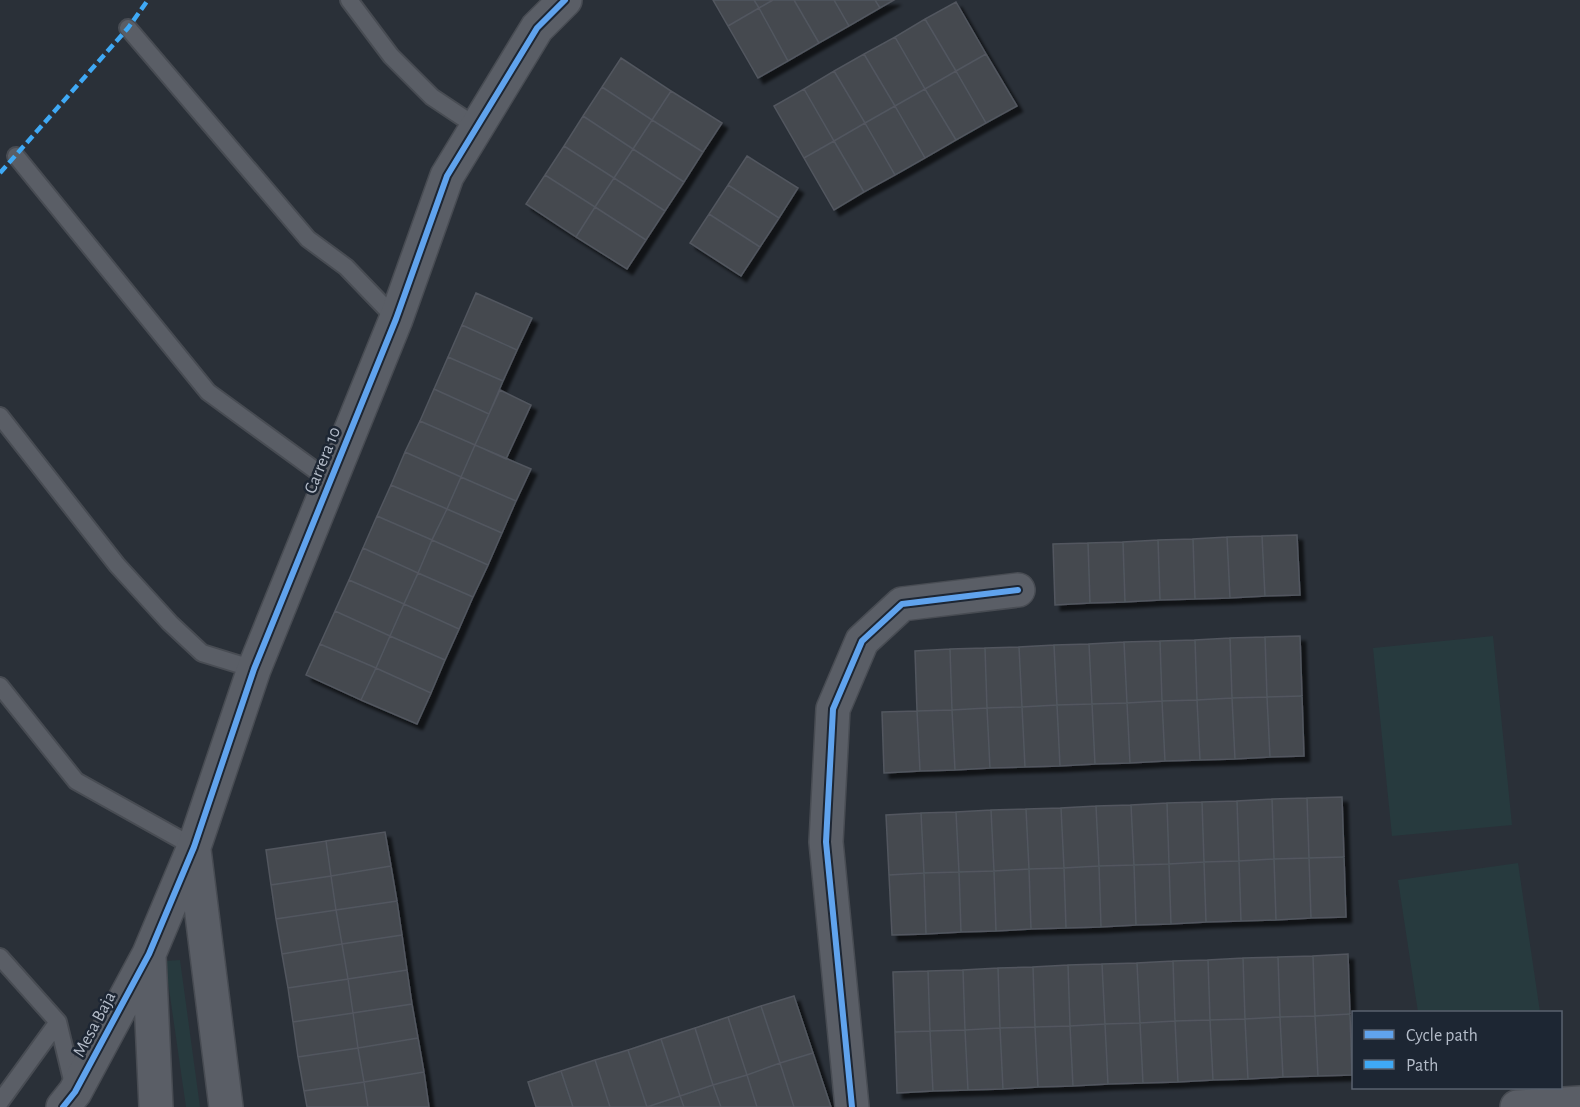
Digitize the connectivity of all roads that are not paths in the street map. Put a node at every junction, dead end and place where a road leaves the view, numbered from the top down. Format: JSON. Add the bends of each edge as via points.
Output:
{"nodes":[{"id":1,"x":349,"y":0,"type":"edge"},
{"id":2,"x":565,"y":0,"type":"edge"},
{"id":3,"x":128,"y":28,"type":"dead end"},
{"id":4,"x":477,"y":127,"type":"junction"},
{"id":5,"x":16,"y":156,"type":"dead end"},
{"id":6,"x":396,"y":319,"type":"junction"},
{"id":7,"x":0,"y":417,"type":"edge"},
{"id":8,"x":330,"y":481,"type":"junction"},
{"id":9,"x":1018,"y":590,"type":"dead end"},
{"id":10,"x":254,"y":669,"type":"junction"},
{"id":11,"x":0,"y":686,"type":"edge"},
{"id":12,"x":194,"y":847,"type":"junction"},
{"id":13,"x":149,"y":954,"type":"junction"},
{"id":14,"x":0,"y":957,"type":"edge"},
{"id":15,"x":58,"y":1022,"type":"junction"},
{"id":16,"x":69,"y":1099,"type":"edge"},
{"id":17,"x":0,"y":1102,"type":"edge"},
{"id":18,"x":1580,"y":1103,"type":"edge"},
{"id":19,"x":156,"y":1107,"type":"edge"},
{"id":20,"x":226,"y":1107,"type":"edge"},
{"id":21,"x":852,"y":1107,"type":"edge"},
{"id":22,"x":1516,"y":1107,"type":"edge"}],
"edges":[{"from":1,"to":4,"type":"lane","via":[[399,64],[432,97]]},
{"from":2,"to":4,"type":"street","name":"Carrera 10","via":[[537,28]]},
{"from":3,"to":6,"type":"lane","via":[[308,240],[346,267]]},
{"from":4,"to":6,"type":"street","name":"Carrera 10","via":[[447,176]]},
{"from":5,"to":8,"type":"lane","via":[[208,392]]},
{"from":6,"to":8,"type":"street","name":"Carrera 10"},
{"from":7,"to":10,"type":"lane","via":[[117,565],[170,623],[202,654]]},
{"from":8,"to":10,"type":"street","name":"Carrera 10"},
{"from":9,"to":21,"type":"street","via":[[902,604],[862,641],[833,709],[826,842]]},
{"from":10,"to":12,"type":"street","name":"Carrera 10"},
{"from":11,"to":12,"type":"lane","via":[[76,781]]},
{"from":12,"to":13,"type":"street","name":"Carrera 10"},
{"from":12,"to":20,"type":"street"},
{"from":13,"to":16,"type":"street","name":"Mesa Baja"},
{"from":13,"to":19,"type":"street"},
{"from":14,"to":15,"type":"lane"},
{"from":15,"to":16,"type":"lane"},
{"from":15,"to":17,"type":"lane"},
{"from":18,"to":22,"type":"street"}]}
